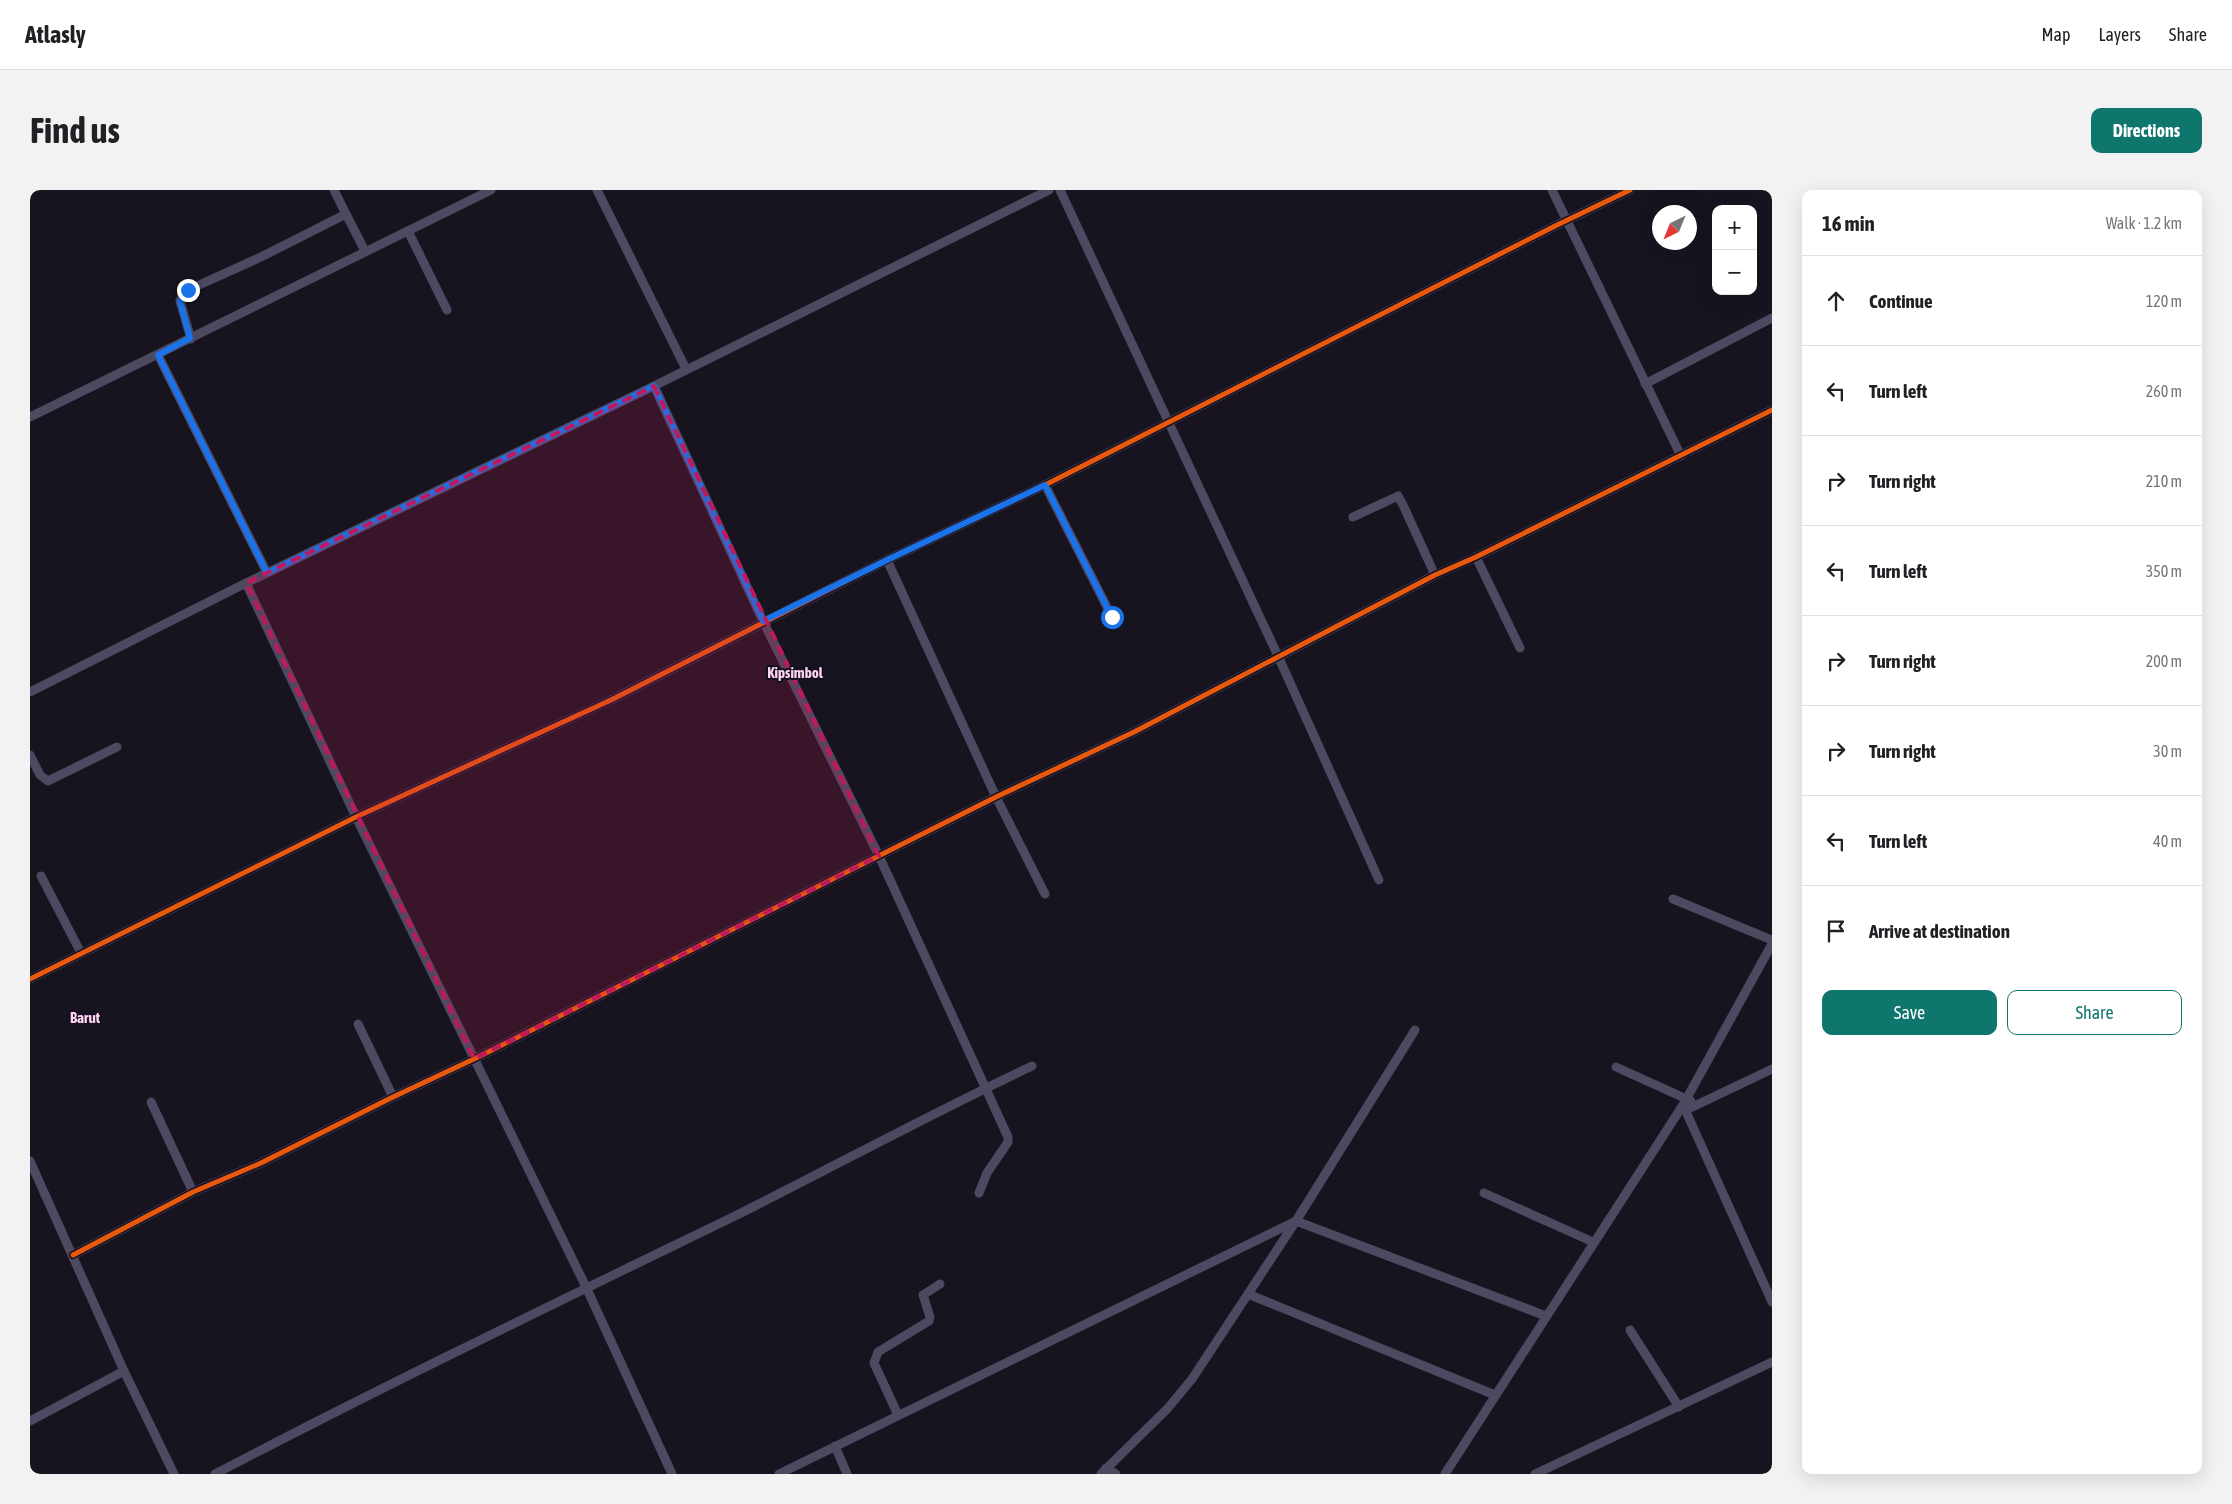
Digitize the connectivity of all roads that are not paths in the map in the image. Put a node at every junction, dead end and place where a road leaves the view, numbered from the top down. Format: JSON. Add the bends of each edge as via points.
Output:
{"nodes":[{"id":1,"x":334,"y":190,"type":"edge"},
{"id":2,"x":491,"y":190,"type":"edge"},
{"id":3,"x":597,"y":190,"type":"edge"},
{"id":4,"x":1049,"y":190,"type":"edge"},
{"id":5,"x":1060,"y":190,"type":"edge"},
{"id":6,"x":1552,"y":190,"type":"edge"},
{"id":7,"x":1630,"y":190,"type":"edge"},
{"id":8,"x":346,"y":214,"type":"junction"},
{"id":9,"x":1566,"y":220,"type":"junction"},
{"id":10,"x":408,"y":231,"type":"junction"},
{"id":11,"x":365,"y":251,"type":"junction"},
{"id":12,"x":447,"y":310,"type":"dead end"},
{"id":13,"x":1772,"y":318,"type":"edge"},
{"id":14,"x":190,"y":338,"type":"junction"},
{"id":15,"x":158,"y":355,"type":"junction"},
{"id":16,"x":686,"y":369,"type":"junction"},
{"id":17,"x":1645,"y":384,"type":"junction"},
{"id":18,"x":654,"y":386,"type":"junction"},
{"id":19,"x":1772,"y":410,"type":"edge"},
{"id":20,"x":30,"y":417,"type":"edge"},
{"id":21,"x":1167,"y":421,"type":"junction"},
{"id":22,"x":1681,"y":456,"type":"junction"},
{"id":23,"x":1045,"y":485,"type":"junction"},
{"id":24,"x":1353,"y":517,"type":"dead end"},
{"id":25,"x":1476,"y":557,"type":"junction"},
{"id":26,"x":887,"y":560,"type":"junction"},
{"id":27,"x":267,"y":573,"type":"junction"},
{"id":28,"x":1435,"y":575,"type":"junction"},
{"id":29,"x":246,"y":583,"type":"junction"},
{"id":30,"x":1112,"y":617,"type":"dead end"},
{"id":31,"x":763,"y":621,"type":"junction"},
{"id":32,"x":1520,"y":648,"type":"dead end"},
{"id":33,"x":1278,"y":656,"type":"junction"},
{"id":34,"x":30,"y":692,"type":"edge"},
{"id":35,"x":117,"y":747,"type":"dead end"},
{"id":36,"x":30,"y":755,"type":"edge"},
{"id":37,"x":996,"y":797,"type":"junction"},
{"id":38,"x":356,"y":818,"type":"junction"},
{"id":39,"x":879,"y":856,"type":"junction"},
{"id":40,"x":41,"y":876,"type":"dead end"},
{"id":41,"x":1379,"y":880,"type":"dead end"},
{"id":42,"x":1045,"y":894,"type":"dead end"},
{"id":43,"x":1673,"y":899,"type":"dead end"},
{"id":44,"x":1772,"y":942,"type":"edge"},
{"id":45,"x":81,"y":953,"type":"junction"},
{"id":46,"x":30,"y":979,"type":"edge"},
{"id":47,"x":358,"y":1024,"type":"dead end"},
{"id":48,"x":1415,"y":1030,"type":"dead end"},
{"id":49,"x":474,"y":1060,"type":"junction"},
{"id":50,"x":1032,"y":1066,"type":"dead end"},
{"id":51,"x":1616,"y":1067,"type":"dead end"},
{"id":52,"x":1772,"y":1069,"type":"edge"},
{"id":53,"x":986,"y":1088,"type":"junction"},
{"id":54,"x":392,"y":1097,"type":"junction"},
{"id":55,"x":151,"y":1102,"type":"dead end"},
{"id":56,"x":1685,"y":1104,"type":"junction"},
{"id":57,"x":30,"y":1161,"type":"edge"},
{"id":58,"x":193,"y":1192,"type":"junction"},
{"id":59,"x":980,"y":1193,"type":"dead end"},
{"id":60,"x":1484,"y":1193,"type":"dead end"},
{"id":61,"x":1296,"y":1221,"type":"junction"},
{"id":62,"x":1593,"y":1242,"type":"junction"},
{"id":63,"x":74,"y":1255,"type":"junction"},
{"id":64,"x":940,"y":1284,"type":"dead end"},
{"id":65,"x":586,"y":1287,"type":"junction"},
{"id":66,"x":1248,"y":1294,"type":"junction"},
{"id":67,"x":1772,"y":1302,"type":"edge"},
{"id":68,"x":1546,"y":1316,"type":"junction"},
{"id":69,"x":1630,"y":1330,"type":"dead end"},
{"id":70,"x":1772,"y":1362,"type":"edge"},
{"id":71,"x":124,"y":1370,"type":"junction"},
{"id":72,"x":1495,"y":1395,"type":"junction"},
{"id":73,"x":1679,"y":1407,"type":"junction"},
{"id":74,"x":898,"y":1415,"type":"junction"},
{"id":75,"x":30,"y":1421,"type":"edge"},
{"id":76,"x":835,"y":1446,"type":"junction"},
{"id":77,"x":1104,"y":1471,"type":"edge"},
{"id":78,"x":174,"y":1474,"type":"edge"},
{"id":79,"x":215,"y":1474,"type":"edge"},
{"id":80,"x":672,"y":1474,"type":"edge"},
{"id":81,"x":779,"y":1474,"type":"edge"},
{"id":82,"x":847,"y":1474,"type":"edge"},
{"id":83,"x":1116,"y":1474,"type":"edge"},
{"id":84,"x":1445,"y":1474,"type":"edge"},
{"id":85,"x":1535,"y":1474,"type":"edge"}],
"edges":[{"from":1,"to":8,"type":"street"},
{"from":2,"to":10,"type":"street"},
{"from":3,"to":16,"type":"street"},
{"from":4,"to":16,"type":"street"},
{"from":5,"to":21,"type":"street"},
{"from":6,"to":9,"type":"street"},
{"from":7,"to":9,"type":"street"},
{"from":8,"to":11,"type":"street"},
{"from":8,"to":14,"type":"street","via":[[188,290],[180,301]]},
{"from":9,"to":17,"type":"street"},
{"from":9,"to":21,"type":"street"},
{"from":10,"to":11,"type":"street"},
{"from":10,"to":12,"type":"street"},
{"from":11,"to":14,"type":"street"},
{"from":13,"to":17,"type":"street"},
{"from":14,"to":15,"type":"street"},
{"from":15,"to":20,"type":"street"},
{"from":15,"to":27,"type":"street"},
{"from":16,"to":18,"type":"street"},
{"from":17,"to":22,"type":"street"},
{"from":18,"to":27,"type":"street"},
{"from":18,"to":31,"type":"street"},
{"from":19,"to":22,"type":"street"},
{"from":21,"to":23,"type":"street"},
{"from":21,"to":33,"type":"street"},
{"from":22,"to":25,"type":"street"},
{"from":23,"to":26,"type":"street"},
{"from":23,"to":30,"type":"street"},
{"from":24,"to":28,"type":"street","via":[[1398,496]]},
{"from":25,"to":28,"type":"street"},
{"from":25,"to":32,"type":"street"},
{"from":26,"to":31,"type":"street"},
{"from":26,"to":37,"type":"street"},
{"from":27,"to":29,"type":"street"},
{"from":28,"to":33,"type":"street"},
{"from":29,"to":34,"type":"street"},
{"from":29,"to":38,"type":"street"},
{"from":31,"to":38,"type":"street","via":[[611,700]]},
{"from":31,"to":39,"type":"street"},
{"from":33,"to":37,"type":"street","via":[[1134,732]]},
{"from":33,"to":41,"type":"street"},
{"from":35,"to":36,"type":"street","via":[[48,782],[40,775]]},
{"from":37,"to":39,"type":"street"},
{"from":37,"to":42,"type":"street"},
{"from":38,"to":45,"type":"street"},
{"from":38,"to":49,"type":"street"},
{"from":39,"to":49,"type":"street"},
{"from":39,"to":53,"type":"street"},
{"from":40,"to":45,"type":"street"},
{"from":43,"to":44,"type":"street"},
{"from":44,"to":56,"type":"street"},
{"from":45,"to":46,"type":"street"},
{"from":47,"to":54,"type":"street"},
{"from":48,"to":61,"type":"street"},
{"from":49,"to":54,"type":"street"},
{"from":49,"to":65,"type":"street"},
{"from":50,"to":53,"type":"street"},
{"from":51,"to":56,"type":"street"},
{"from":52,"to":56,"type":"street","via":[[1698,1104]]},
{"from":53,"to":59,"type":"street","via":[[1008,1142],[987,1173]]},
{"from":53,"to":65,"type":"street"},
{"from":54,"to":58,"type":"street","via":[[261,1163]]},
{"from":55,"to":58,"type":"street"},
{"from":56,"to":62,"type":"street"},
{"from":56,"to":67,"type":"street"},
{"from":57,"to":63,"type":"street"},
{"from":58,"to":63,"type":"street"},
{"from":60,"to":62,"type":"street"},
{"from":61,"to":66,"type":"street"},
{"from":61,"to":68,"type":"street"},
{"from":61,"to":74,"type":"street"},
{"from":62,"to":68,"type":"street"},
{"from":63,"to":71,"type":"street"},
{"from":64,"to":74,"type":"street","via":[[924,1295],[928,1321],[875,1357],[874,1363]]},
{"from":65,"to":79,"type":"street"},
{"from":65,"to":80,"type":"street"},
{"from":66,"to":72,"type":"street"},
{"from":66,"to":77,"type":"street","via":[[1192,1379],[1168,1408]]},
{"from":68,"to":72,"type":"street"},
{"from":69,"to":73,"type":"street"},
{"from":70,"to":73,"type":"street"},
{"from":71,"to":75,"type":"street"},
{"from":71,"to":78,"type":"street"},
{"from":72,"to":84,"type":"street"},
{"from":73,"to":85,"type":"street"},
{"from":74,"to":76,"type":"street"},
{"from":76,"to":81,"type":"street"},
{"from":76,"to":82,"type":"street"},
{"from":77,"to":83,"type":"street"}]}
